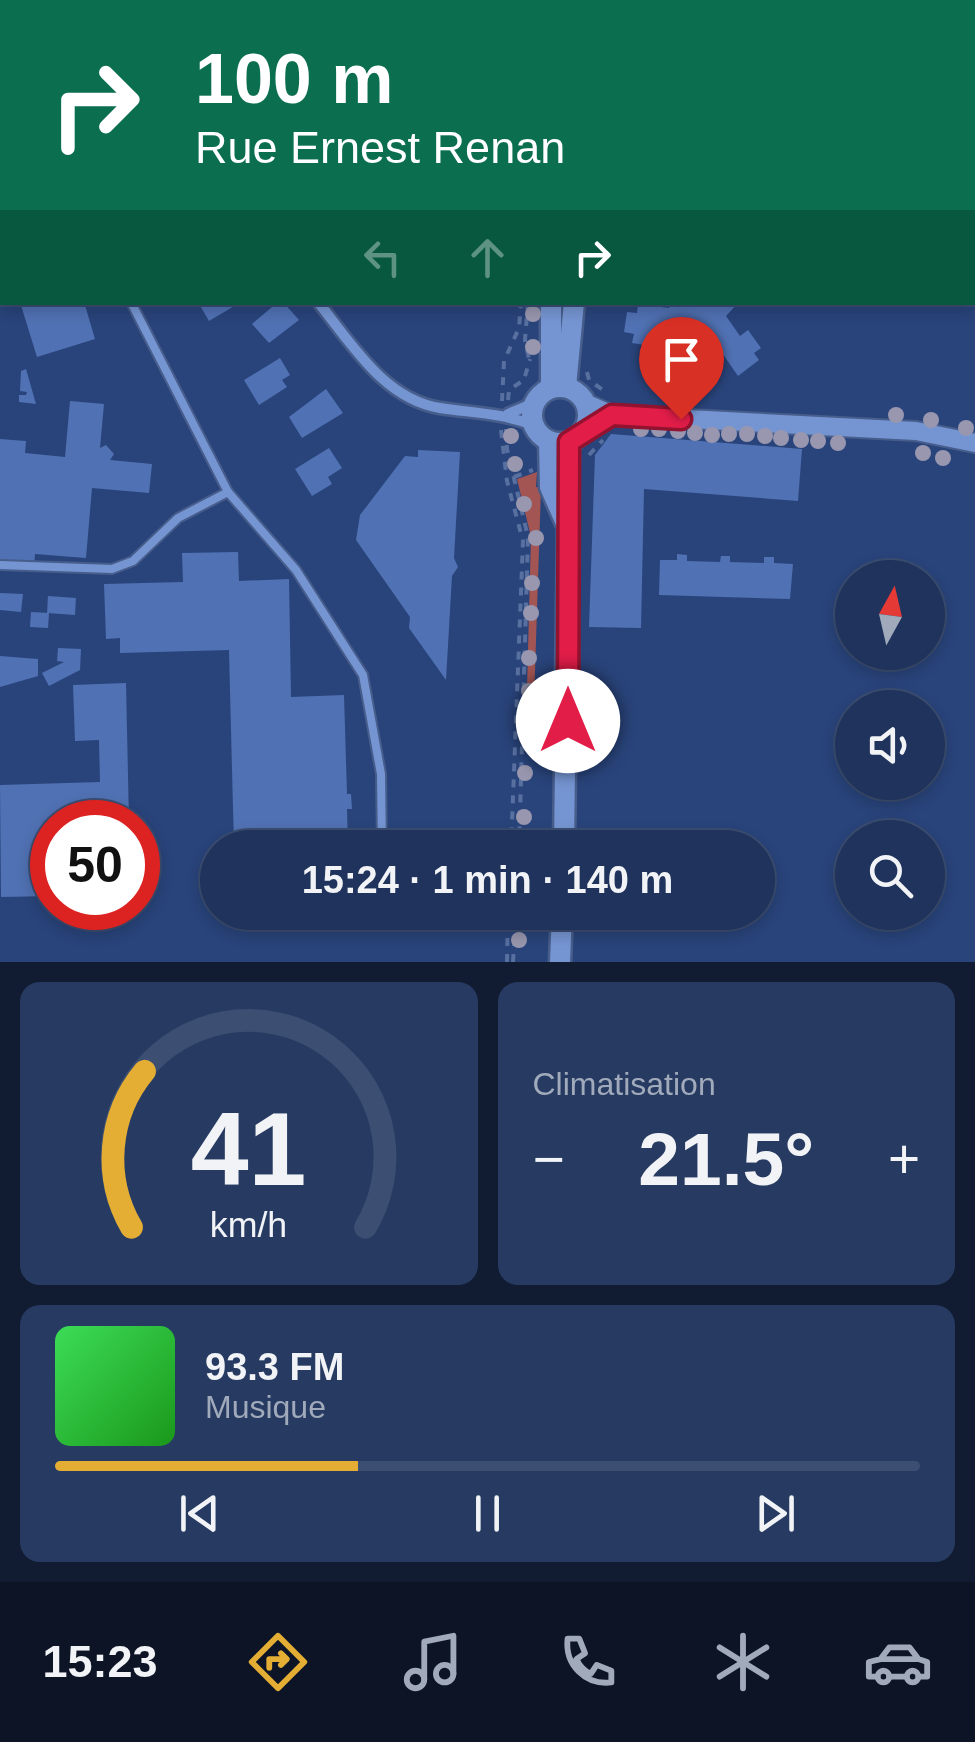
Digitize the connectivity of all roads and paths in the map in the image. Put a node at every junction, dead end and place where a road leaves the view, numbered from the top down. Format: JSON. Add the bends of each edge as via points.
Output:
{"nodes":[{"id":1,"x":133,"y":305,"type":"edge"},
{"id":2,"x":321,"y":305,"type":"edge"},
{"id":3,"x":523,"y":305,"type":"edge"},
{"id":4,"x":524,"y":305,"type":"edge"},
{"id":5,"x":551,"y":305,"type":"edge"},
{"id":6,"x":573,"y":305,"type":"edge"},
{"id":7,"x":529,"y":359,"type":"dead end"},
{"id":8,"x":558,"y":388,"type":"junction"},
{"id":9,"x":586,"y":403,"type":"junction"},
{"id":10,"x":503,"y":414,"type":"junction"},
{"id":11,"x":612,"y":415,"type":"junction"},
{"id":12,"x":528,"y":420,"type":"junction"},
{"id":13,"x":506,"y":428,"type":"junction"},
{"id":14,"x":568,"y":437,"type":"junction"},
{"id":15,"x":975,"y":443,"type":"edge"},
{"id":16,"x":228,"y":492,"type":"junction"},
{"id":17,"x":0,"y":566,"type":"edge"},
{"id":18,"x":382,"y":830,"type":"edge"},
{"id":19,"x":512,"y":830,"type":"edge"},
{"id":20,"x":520,"y":830,"type":"edge"},
{"id":21,"x":564,"y":830,"type":"edge"},
{"id":22,"x":509,"y":930,"type":"edge"},
{"id":23,"x":514,"y":930,"type":"edge"},
{"id":24,"x":561,"y":930,"type":"edge"},
{"id":25,"x":510,"y":962,"type":"edge"},
{"id":26,"x":560,"y":962,"type":"edge"}],
"edges":[{"from":1,"to":16,"type":"lane"},
{"from":2,"to":10,"type":"street","via":[[395,390],[437,408]]},
{"from":3,"to":10,"type":"path","via":[[504,362]]},
{"from":4,"to":7,"type":"path"},
{"from":5,"to":8,"type":"main road"},
{"from":6,"to":8,"type":"main road"},
{"from":8,"to":9,"type":"main road","via":[[578,393]]},
{"from":8,"to":12,"type":"main road"},
{"from":9,"to":11,"type":"street"},
{"from":9,"to":14,"type":"main road"},
{"from":10,"to":12,"type":"street"},
{"from":10,"to":12,"type":"street"},
{"from":10,"to":13,"type":"path"},
{"from":10,"to":19,"type":"path","via":[[507,482],[523,541]]},
{"from":11,"to":14,"type":"street"},
{"from":11,"to":15,"type":"street","via":[[916,431]]},
{"from":12,"to":13,"type":"path"},
{"from":12,"to":14,"type":"main road"},
{"from":13,"to":20,"type":"path","via":[[528,538]]},
{"from":14,"to":21,"type":"main road","via":[[550,486],[569,529]]},
{"from":16,"to":17,"type":"lane","via":[[178,518],[133,561],[112,569]]},
{"from":16,"to":18,"type":"lane","via":[[296,570],[363,675],[381,774]]},
{"from":22,"to":25,"type":"path"},
{"from":23,"to":25,"type":"path"},
{"from":24,"to":26,"type":"main road"}]}
